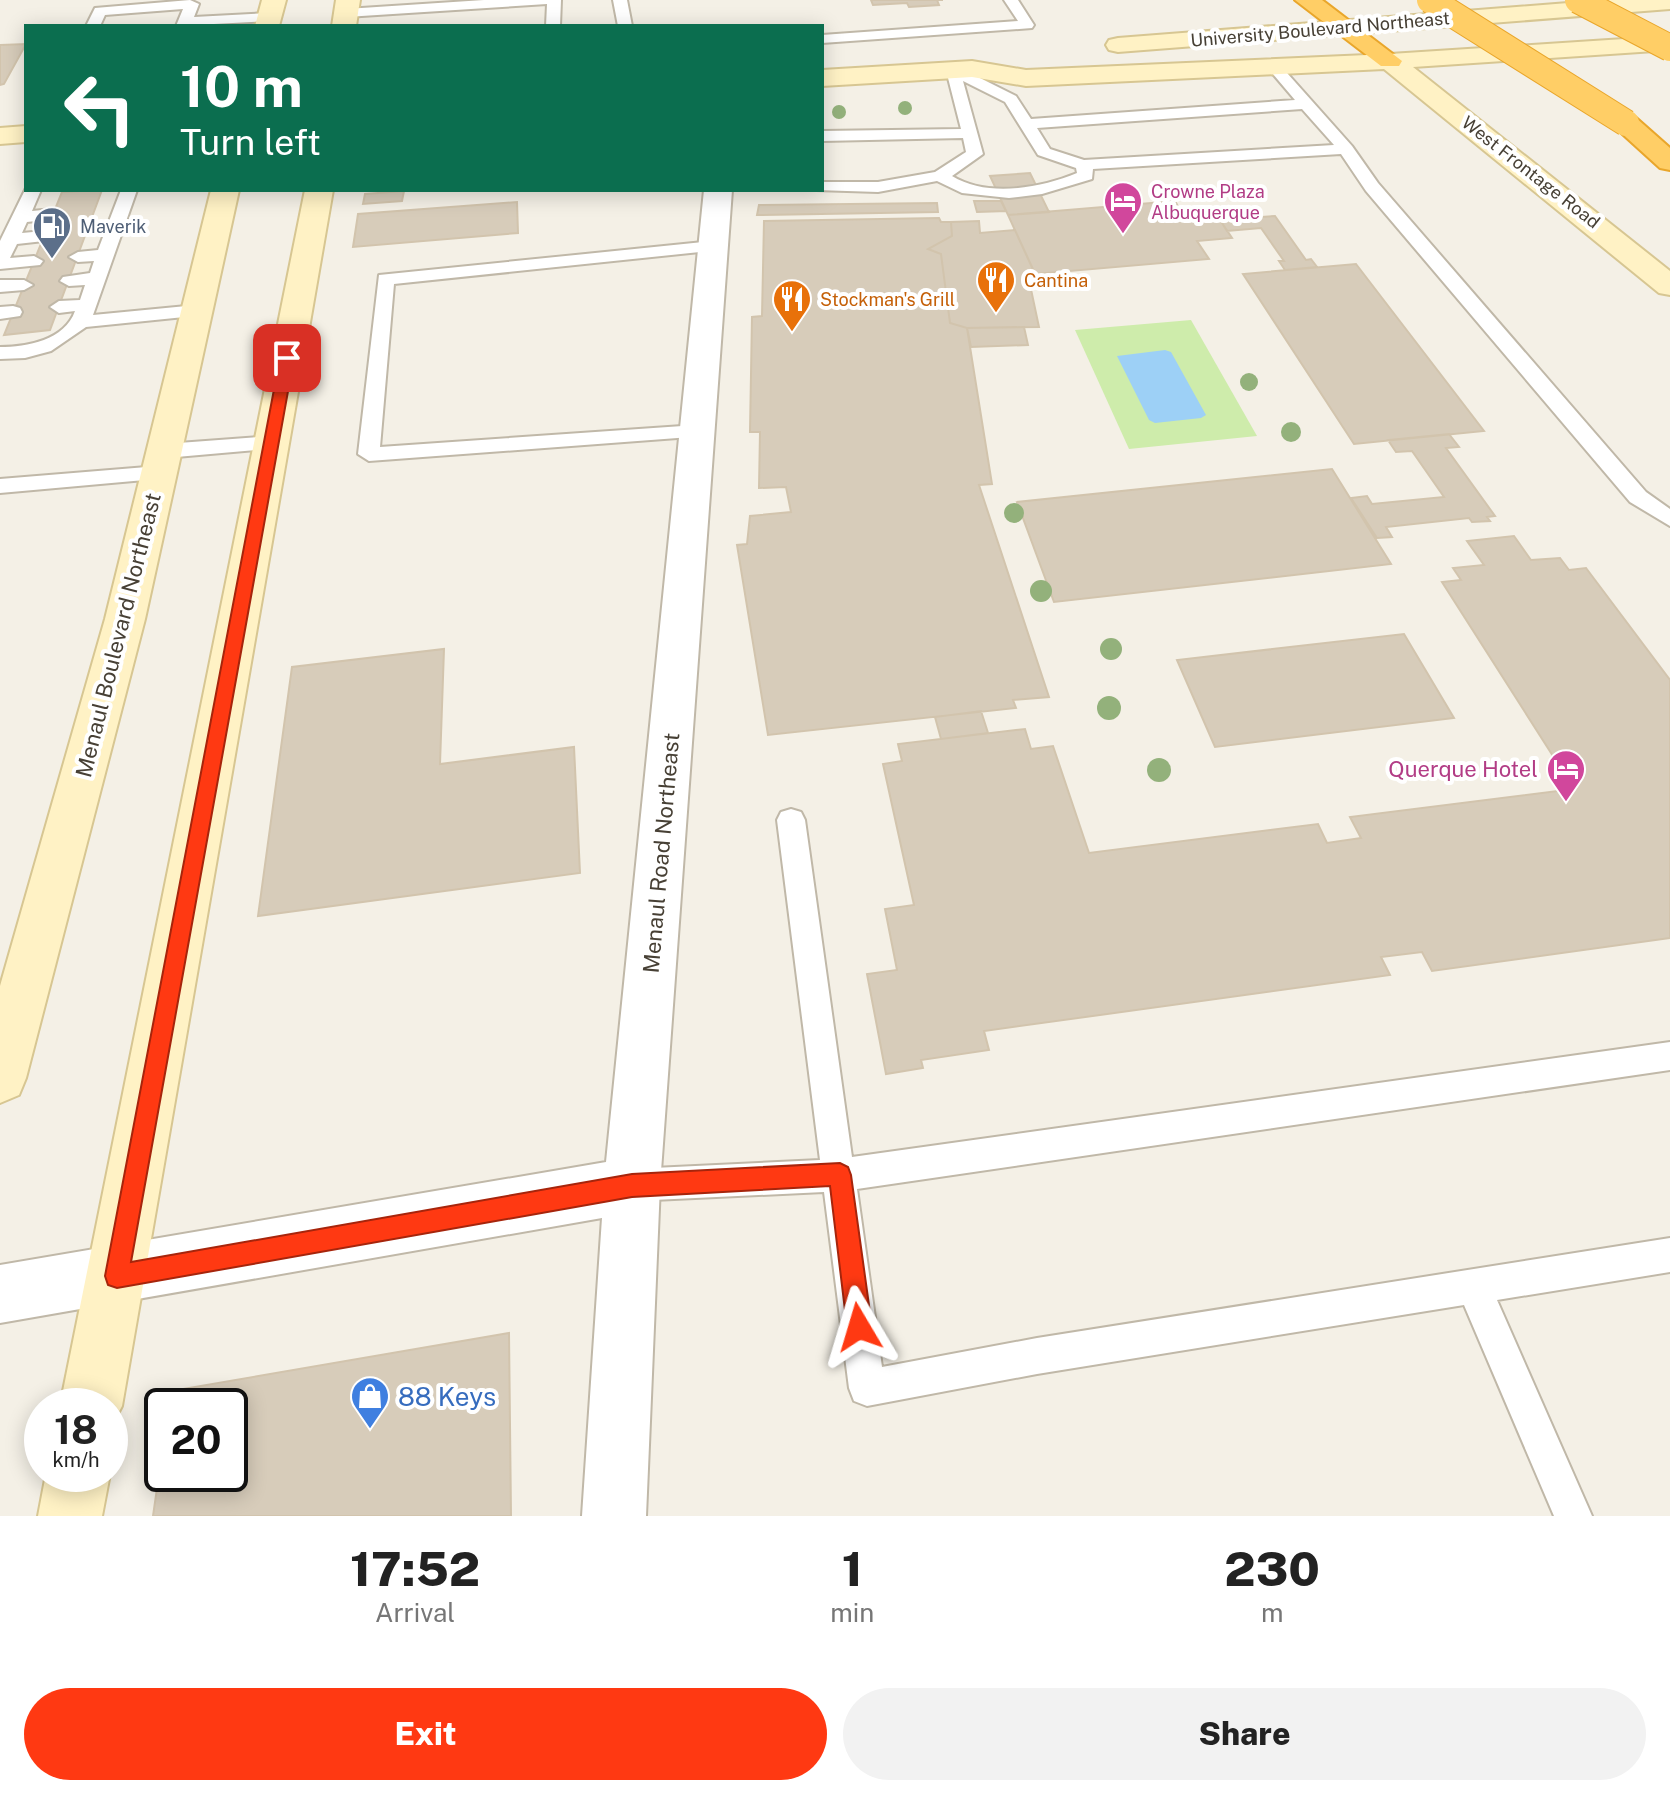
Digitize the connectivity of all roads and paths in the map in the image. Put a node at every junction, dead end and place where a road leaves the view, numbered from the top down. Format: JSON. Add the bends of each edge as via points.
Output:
{"nodes":[{"id":1,"x":548,"y":0,"type":"edge"},
{"id":2,"x":554,"y":0,"type":"edge"},
{"id":3,"x":620,"y":0,"type":"edge"},
{"id":4,"x":1011,"y":0,"type":"edge"},
{"id":5,"x":1307,"y":0,"type":"edge"},
{"id":6,"x":1430,"y":0,"type":"edge"},
{"id":7,"x":1578,"y":0,"type":"edge"},
{"id":8,"x":1670,"y":2,"type":"edge"},
{"id":9,"x":346,"y":13,"type":"edge"},
{"id":10,"x":270,"y":14,"type":"edge"},
{"id":11,"x":94,"y":24,"type":"edge"},
{"id":12,"x":183,"y":24,"type":"edge"},
{"id":13,"x":553,"y":24,"type":"edge"},
{"id":14,"x":625,"y":24,"type":"edge"},
{"id":15,"x":1343,"y":26,"type":"junction"},
{"id":16,"x":824,"y":39,"type":"edge"},
{"id":17,"x":1670,"y":45,"type":"edge"},
{"id":18,"x":1094,"y":47,"type":"dead end"},
{"id":19,"x":1014,"y":54,"type":"dead end"},
{"id":20,"x":1390,"y":61,"type":"junction"},
{"id":21,"x":1274,"y":67,"type":"junction"},
{"id":22,"x":962,"y":69,"type":"junction"},
{"id":23,"x":824,"y":78,"type":"edge"},
{"id":24,"x":1304,"y":104,"type":"junction"},
{"id":25,"x":1626,"y":123,"type":"junction"},
{"id":26,"x":1024,"y":124,"type":"junction"},
{"id":27,"x":24,"y":134,"type":"edge"},
{"id":28,"x":970,"y":134,"type":"junction"},
{"id":29,"x":0,"y":136,"type":"edge"},
{"id":30,"x":824,"y":136,"type":"edge"},
{"id":31,"x":1346,"y":149,"type":"junction"},
{"id":32,"x":1670,"y":149,"type":"edge"},
{"id":33,"x":1670,"y":162,"type":"edge"},
{"id":34,"x":1083,"y":165,"type":"junction"},
{"id":35,"x":940,"y":176,"type":"junction"},
{"id":36,"x":824,"y":187,"type":"edge"},
{"id":37,"x":32,"y":192,"type":"edge"},
{"id":38,"x":225,"y":192,"type":"edge"},
{"id":39,"x":319,"y":192,"type":"edge"},
{"id":40,"x":718,"y":192,"type":"edge"},
{"id":41,"x":120,"y":202,"type":"edge"},
{"id":42,"x":53,"y":214,"type":"dead end"},
{"id":43,"x":21,"y":217,"type":"junction"},
{"id":44,"x":44,"y":236,"type":"dead end"},
{"id":45,"x":10,"y":239,"type":"junction"},
{"id":46,"x":713,"y":246,"type":"junction"},
{"id":47,"x":106,"y":255,"type":"junction"},
{"id":48,"x":78,"y":257,"type":"dead end"},
{"id":49,"x":34,"y":261,"type":"dead end"},
{"id":50,"x":0,"y":262,"type":"edge"},
{"id":51,"x":97,"y":278,"type":"junction"},
{"id":52,"x":69,"y":281,"type":"dead end"},
{"id":53,"x":24,"y":285,"type":"dead end"},
{"id":54,"x":0,"y":286,"type":"edge"},
{"id":55,"x":1670,"y":286,"type":"edge"},
{"id":56,"x":59,"y":307,"type":"dead end"},
{"id":57,"x":197,"y":311,"type":"junction"},
{"id":58,"x":84,"y":313,"type":"junction"},
{"id":59,"x":0,"y":353,"type":"edge"},
{"id":60,"x":697,"y":431,"type":"junction"},
{"id":61,"x":271,"y":443,"type":"junction"},
{"id":62,"x":162,"y":462,"type":"junction"},
{"id":63,"x":0,"y":486,"type":"edge"},
{"id":64,"x":1670,"y":519,"type":"edge"},
{"id":65,"x":791,"y":820,"type":"dead end"},
{"id":66,"x":1670,"y":1056,"type":"edge"},
{"id":67,"x":0,"y":1078,"type":"edge"},
{"id":68,"x":840,"y":1175,"type":"junction"},
{"id":69,"x":632,"y":1185,"type":"junction"},
{"id":70,"x":1670,"y":1255,"type":"edge"},
{"id":71,"x":117,"y":1276,"type":"junction"},
{"id":72,"x":1474,"y":1287,"type":"junction"},
{"id":73,"x":0,"y":1294,"type":"edge"},
{"id":74,"x":95,"y":1388,"type":"edge"},
{"id":75,"x":75,"y":1492,"type":"edge"},
{"id":76,"x":70,"y":1516,"type":"edge"},
{"id":77,"x":614,"y":1516,"type":"edge"},
{"id":78,"x":1573,"y":1516,"type":"edge"}],
"edges":[{"from":1,"to":9,"type":"lane"},
{"from":2,"to":13,"type":"lane"},
{"from":3,"to":14,"type":"lane"},
{"from":4,"to":16,"type":"lane","via":[[1027,25]]},
{"from":5,"to":15,"type":"highway"},
{"from":6,"to":25,"type":"highway","bridge":true},
{"from":7,"to":17,"type":"highway","bridge":true},
{"from":8,"to":15,"type":"main road","name":"University Boulevard Northeast"},
{"from":10,"to":12,"type":"lane"},
{"from":11,"to":12,"type":"lane","via":[[100,11],[192,4]]},
{"from":15,"to":18,"type":"main road","name":"University Boulevard Northeast"},
{"from":15,"to":20,"type":"highway"},
{"from":17,"to":20,"type":"main road","name":"University Boulevard Northeast"},
{"from":19,"to":22,"type":"main road","name":"University Boulevard Northeast"},
{"from":20,"to":21,"type":"main road","name":"University Boulevard Northeast"},
{"from":20,"to":55,"type":"main road","name":"West Frontage Road"},
{"from":21,"to":22,"type":"main road","name":"University Boulevard Northeast","via":[[1026,78]]},
{"from":21,"to":24,"type":"lane"},
{"from":22,"to":23,"type":"main road","name":"University Boulevard Northeast"},
{"from":22,"to":26,"type":"lane","via":[[1011,99]]},
{"from":22,"to":28,"type":"lane"},
{"from":24,"to":26,"type":"lane"},
{"from":24,"to":31,"type":"lane"},
{"from":25,"to":32,"type":"highway"},
{"from":25,"to":33,"type":"highway"},
{"from":26,"to":34,"type":"lane","via":[[1044,152]]},
{"from":27,"to":29,"type":"main road"},
{"from":28,"to":30,"type":"lane"},
{"from":28,"to":35,"type":"lane","via":[[975,154]]},
{"from":31,"to":34,"type":"lane"},
{"from":31,"to":64,"type":"lane","via":[[1372,187],[1638,497]]},
{"from":34,"to":35,"type":"lane","via":[[1086,175],[1064,185],[1010,191],[960,188]]},
{"from":35,"to":36,"type":"lane","via":[[878,187]]},
{"from":37,"to":43,"type":"lane"},
{"from":38,"to":57,"type":"main road","name":"Menaul Boulevard Northeast"},
{"from":39,"to":61,"type":"main road"},
{"from":40,"to":46,"type":"street","name":"Menaul Road Northeast"},
{"from":41,"to":47,"type":"lane","via":[[107,231]]},
{"from":42,"to":43,"type":"lane"},
{"from":43,"to":45,"type":"lane"},
{"from":44,"to":45,"type":"lane"},
{"from":45,"to":50,"type":"lane"},
{"from":46,"to":60,"type":"street","name":"Menaul Road Northeast"},
{"from":46,"to":60,"type":"lane","via":[[385,279],[369,454]]},
{"from":47,"to":48,"type":"lane"},
{"from":47,"to":51,"type":"lane"},
{"from":49,"to":50,"type":"lane"},
{"from":51,"to":52,"type":"lane"},
{"from":51,"to":58,"type":"lane"},
{"from":53,"to":54,"type":"lane"},
{"from":56,"to":58,"type":"lane"},
{"from":57,"to":58,"type":"lane"},
{"from":57,"to":62,"type":"main road","name":"Menaul Boulevard Northeast"},
{"from":58,"to":59,"type":"lane","via":[[58,343]]},
{"from":60,"to":69,"type":"street","name":"Menaul Road Northeast"},
{"from":61,"to":62,"type":"lane"},
{"from":61,"to":71,"type":"main road"},
{"from":62,"to":63,"type":"lane"},
{"from":62,"to":67,"type":"main road","name":"Menaul Boulevard Northeast","via":[[121,635]]},
{"from":65,"to":68,"type":"lane"},
{"from":66,"to":68,"type":"lane"},
{"from":68,"to":69,"type":"lane"},
{"from":68,"to":72,"type":"lane","via":[[867,1388]]},
{"from":69,"to":71,"type":"street"},
{"from":69,"to":77,"type":"street","name":"Menaul Road Northeast"},
{"from":70,"to":72,"type":"lane"},
{"from":71,"to":73,"type":"street"},
{"from":71,"to":74,"type":"main road"},
{"from":72,"to":78,"type":"lane"},
{"from":75,"to":76,"type":"main road"}]}
